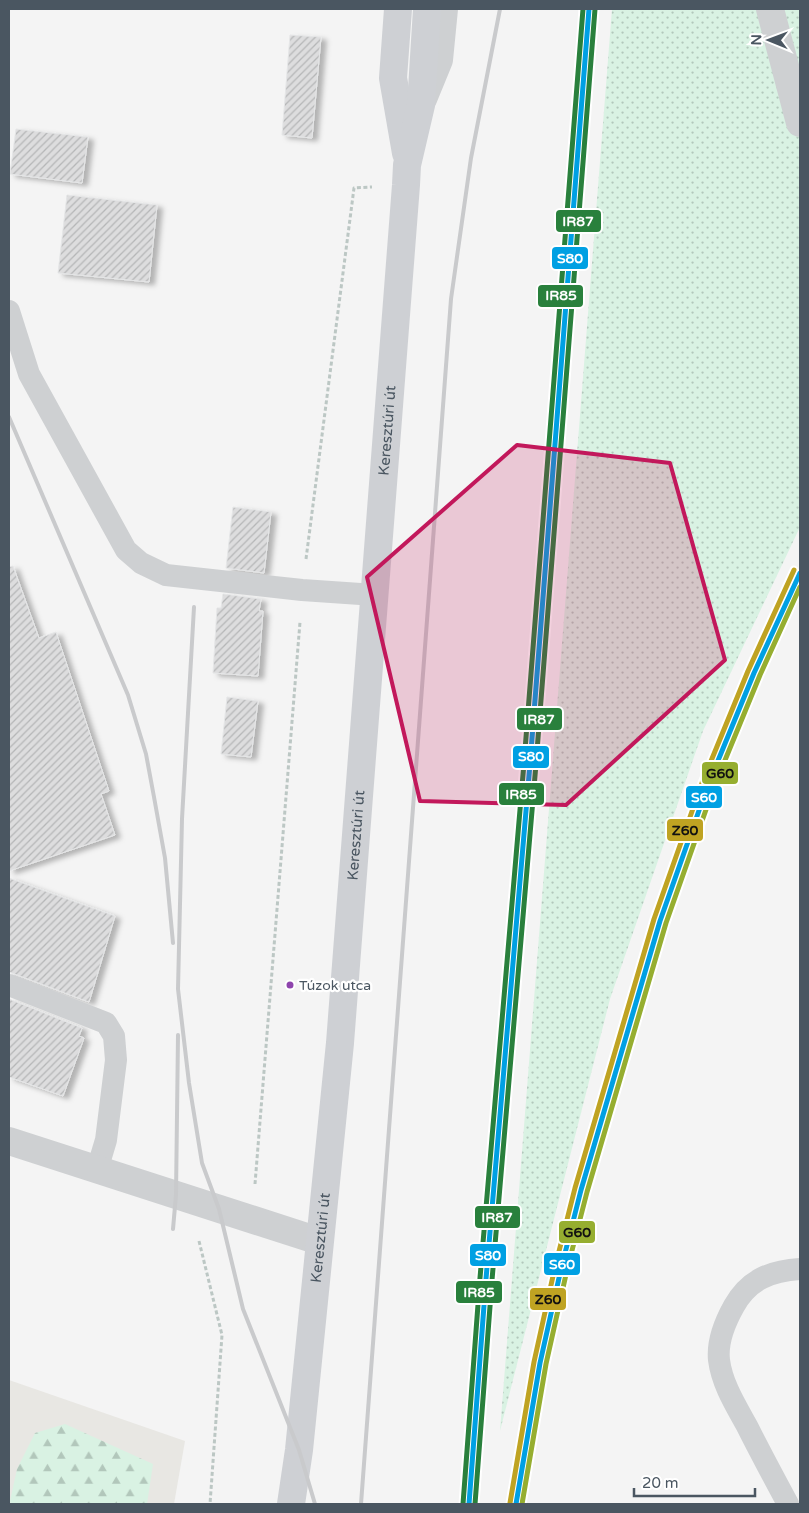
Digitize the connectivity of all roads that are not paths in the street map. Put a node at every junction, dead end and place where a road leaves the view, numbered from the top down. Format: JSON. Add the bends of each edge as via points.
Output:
{"nodes":[{"id":1,"x":398,"y":9,"type":"edge"},
{"id":2,"x":427,"y":9,"type":"edge"},
{"id":3,"x":444,"y":9,"type":"edge"},
{"id":4,"x":770,"y":9,"type":"edge"},
{"id":5,"x":420,"y":105,"type":"junction"},
{"id":6,"x":800,"y":123,"type":"edge"},
{"id":7,"x":406,"y":175,"type":"junction"},
{"id":8,"x":9,"y":311,"type":"edge"},
{"id":9,"x":375,"y":595,"type":"junction"},
{"id":10,"x":9,"y":985,"type":"edge"},
{"id":11,"x":9,"y":1141,"type":"edge"},
{"id":12,"x":97,"y":1170,"type":"junction"},
{"id":13,"x":319,"y":1241,"type":"junction"},
{"id":14,"x":800,"y":1269,"type":"edge"},
{"id":15,"x":291,"y":1504,"type":"edge"},
{"id":16,"x":788,"y":1504,"type":"edge"}],
"edges":[{"from":1,"to":7,"type":"main road","name":"Keresztúri út","via":[[393,78]]},
{"from":2,"to":5,"type":"main road","name":"Keresztúri út"},
{"from":3,"to":5,"type":"street","via":[[440,60]]},
{"from":4,"to":6,"type":"street"},
{"from":5,"to":7,"type":"main road","name":"Keresztúri út"},
{"from":7,"to":9,"type":"main road","name":"Keresztúri út"},
{"from":8,"to":9,"type":"lane","via":[[29,374],[126,550],[141,563],[166,576]]},
{"from":9,"to":13,"type":"main road","name":"Keresztúri út","via":[[340,1043]]},
{"from":10,"to":12,"type":"lane","via":[[106,1023],[114,1036],[116,1060],[106,1140]]},
{"from":11,"to":12,"type":"street"},
{"from":12,"to":13,"type":"street"},
{"from":13,"to":15,"type":"main road","name":"Keresztúri út"},
{"from":14,"to":16,"type":"lane","via":[[767,1275],[752,1283],[726,1319],[719,1360],[727,1388]]}]}
